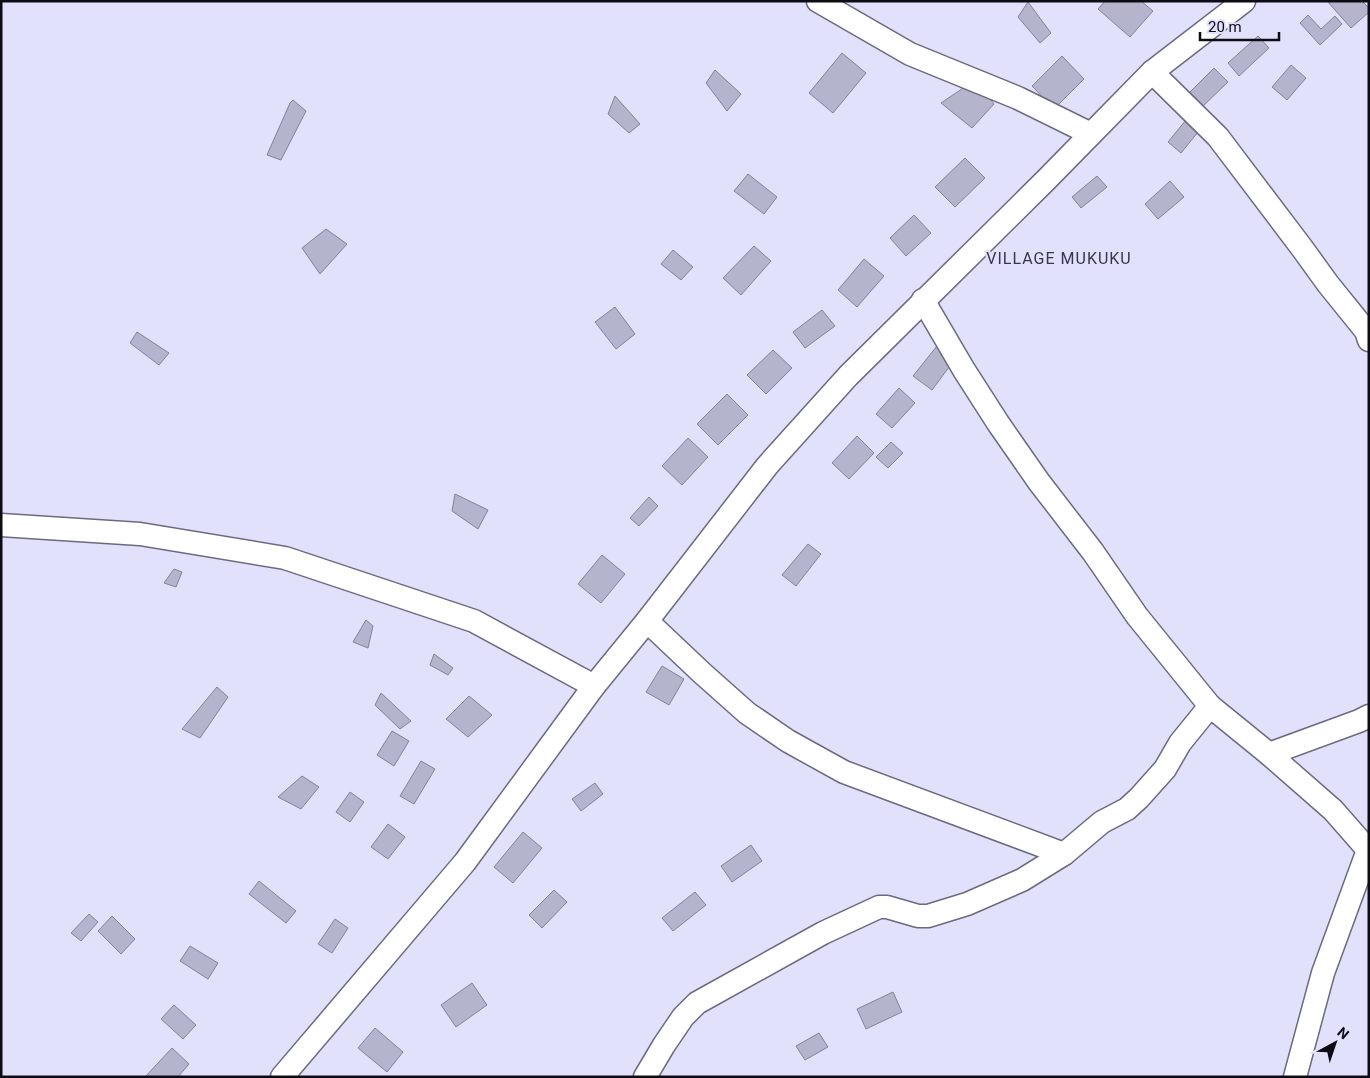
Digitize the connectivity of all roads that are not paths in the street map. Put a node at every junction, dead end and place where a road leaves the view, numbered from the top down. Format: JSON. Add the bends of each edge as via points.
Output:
{"nodes":[{"id":1,"x":818,"y":1,"type":"edge"},
{"id":2,"x":1244,"y":1,"type":"edge"},
{"id":3,"x":1152,"y":72,"type":"junction"},
{"id":4,"x":1091,"y":134,"type":"junction"},
{"id":5,"x":923,"y":300,"type":"junction"},
{"id":6,"x":1369,"y":340,"type":"edge"},
{"id":7,"x":1,"y":525,"type":"edge"},
{"id":8,"x":647,"y":621,"type":"junction"},
{"id":9,"x":594,"y":686,"type":"junction"},
{"id":10,"x":1210,"y":706,"type":"junction"},
{"id":11,"x":1369,"y":716,"type":"edge"},
{"id":12,"x":1269,"y":754,"type":"junction"},
{"id":13,"x":1368,"y":850,"type":"edge"},
{"id":14,"x":1064,"y":854,"type":"junction"},
{"id":15,"x":282,"y":1077,"type":"edge"},
{"id":16,"x":645,"y":1077,"type":"edge"},
{"id":17,"x":1295,"y":1077,"type":"edge"}],
"edges":[{"from":1,"to":4,"type":"street","via":[[910,54],[1018,98]]},
{"from":2,"to":3,"type":"street"},
{"from":3,"to":4,"type":"street"},
{"from":3,"to":6,"type":"street","via":[[1218,137],[1366,331]]},
{"from":4,"to":5,"type":"street"},
{"from":5,"to":8,"type":"street","via":[[848,376],[767,466]]},
{"from":5,"to":10,"type":"street","via":[[974,385],[1039,482],[1137,616]]},
{"from":7,"to":9,"type":"street","via":[[140,534],[285,558],[474,621]]},
{"from":8,"to":9,"type":"street"},
{"from":8,"to":14,"type":"street","via":[[747,713],[788,741],[844,772]]},
{"from":9,"to":15,"type":"street","via":[[465,862]]},
{"from":10,"to":12,"type":"street"},
{"from":10,"to":14,"type":"street","via":[[1180,743],[1165,769],[1139,798],[1102,822]]},
{"from":11,"to":12,"type":"street"},
{"from":12,"to":13,"type":"street","via":[[1333,810]]},
{"from":13,"to":17,"type":"street","via":[[1323,972]]},
{"from":14,"to":16,"type":"street","via":[[1022,880],[967,904],[928,916],[879,907],[823,933],[697,1002],[683,1017]]}]}
